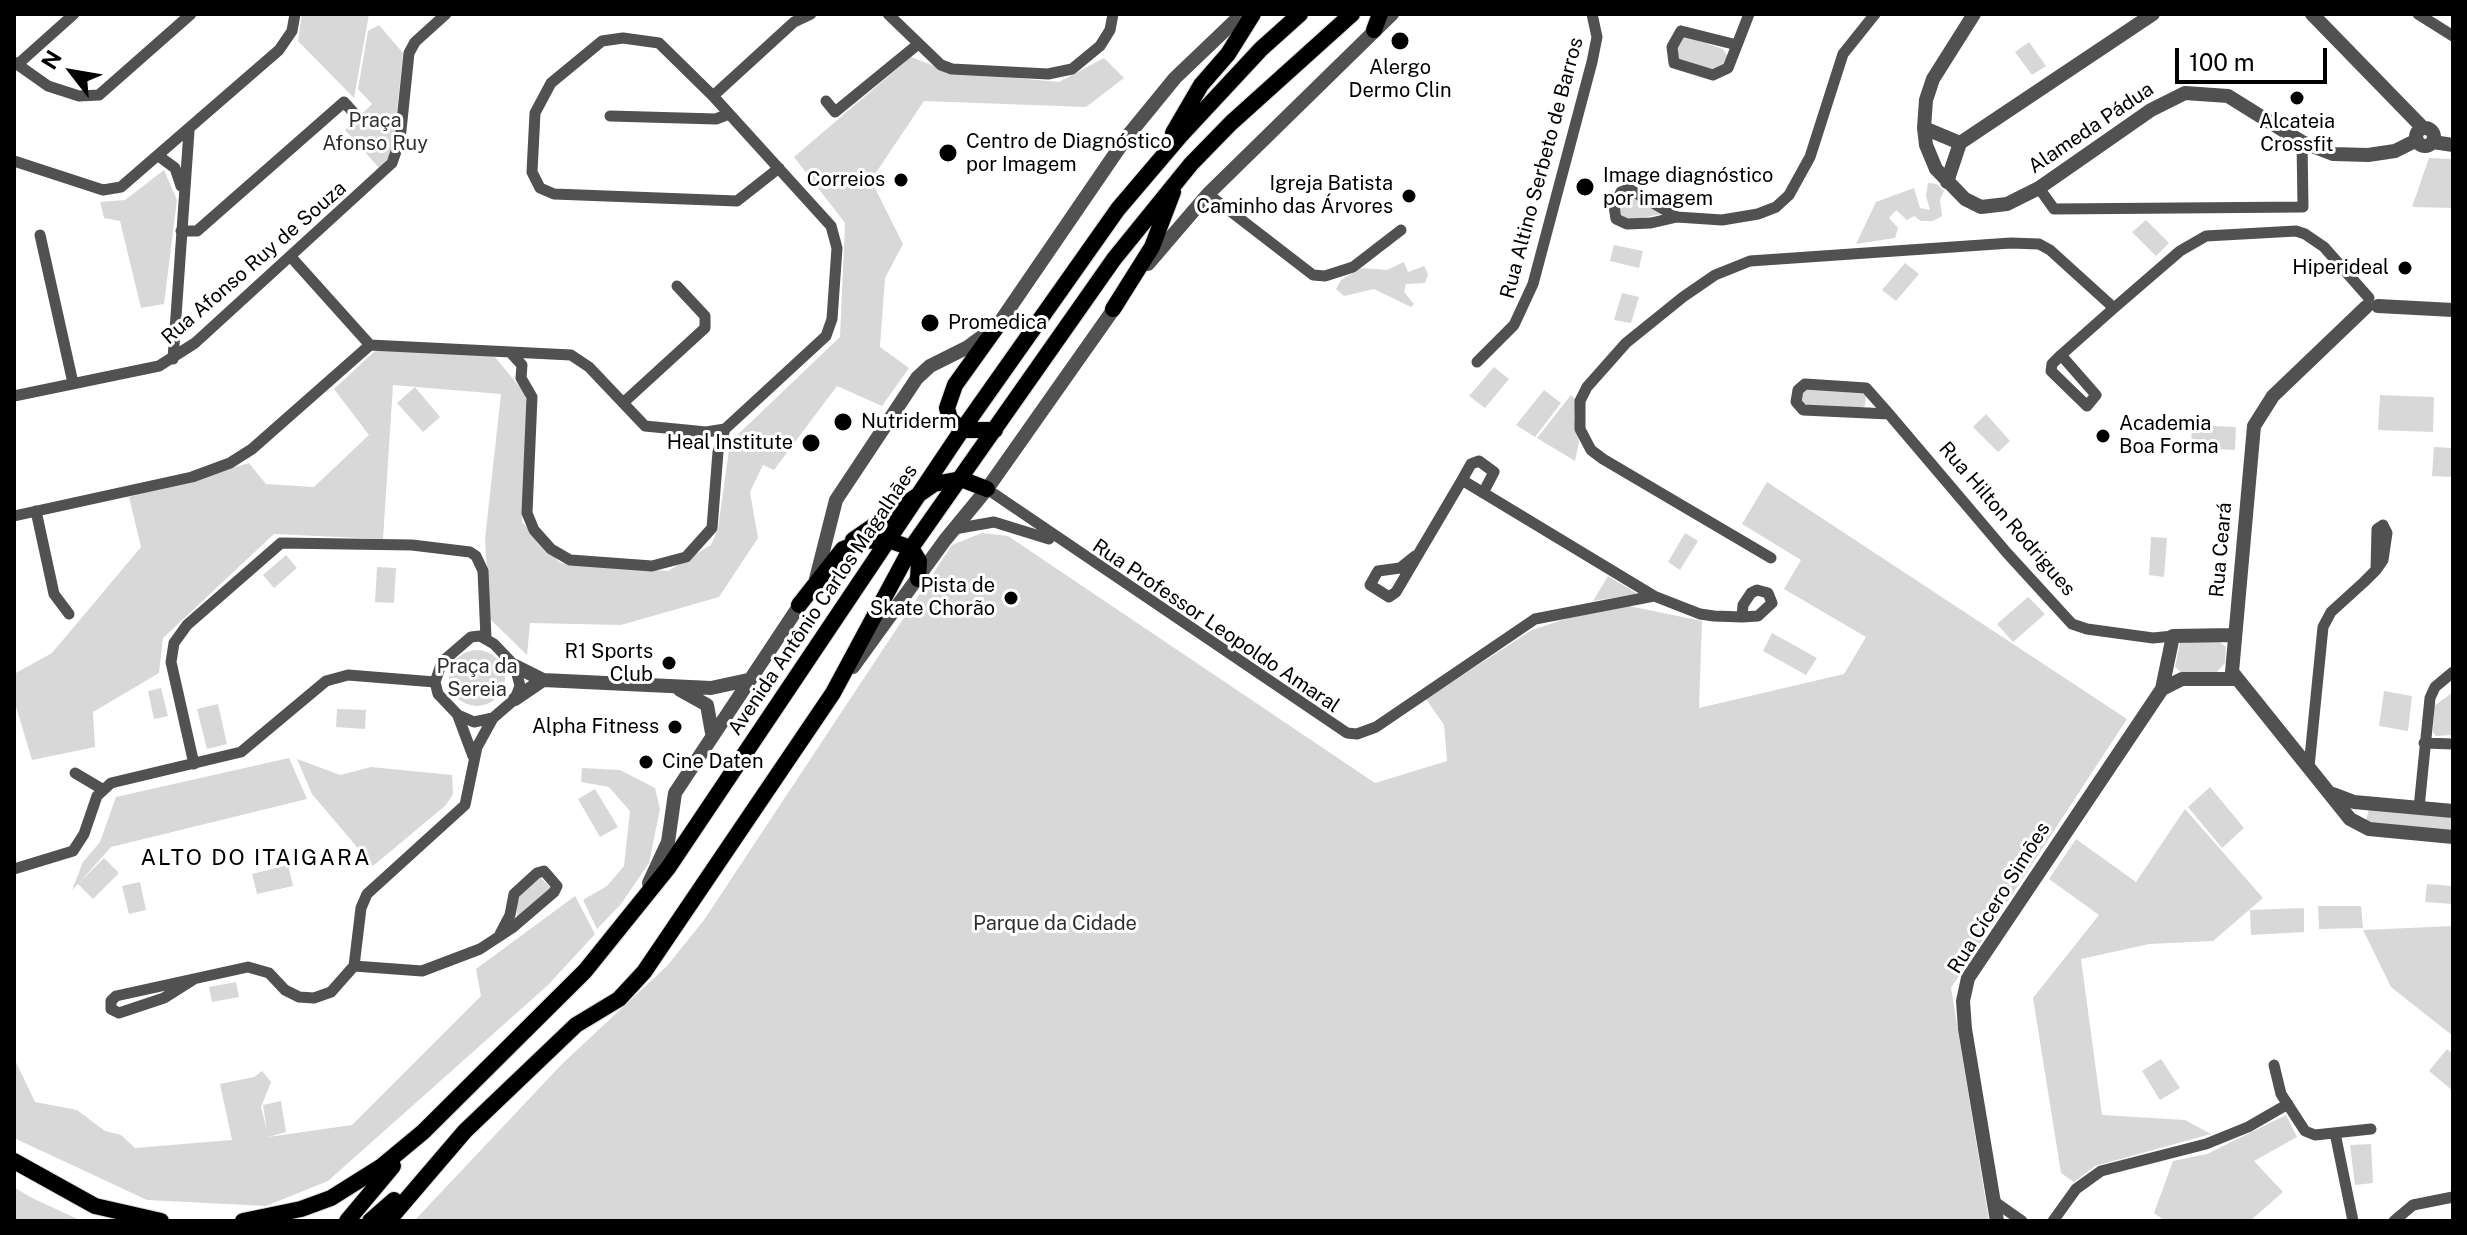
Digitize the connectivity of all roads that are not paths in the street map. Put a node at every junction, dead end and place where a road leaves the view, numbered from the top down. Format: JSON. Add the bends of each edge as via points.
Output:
{"nodes":[{"id":1,"x":74,"y":14,"type":"edge"},
{"id":2,"x":191,"y":14,"type":"edge"},
{"id":3,"x":295,"y":14,"type":"edge"},
{"id":4,"x":446,"y":14,"type":"edge"},
{"id":5,"x":811,"y":14,"type":"edge"},
{"id":6,"x":888,"y":14,"type":"edge"},
{"id":7,"x":1113,"y":14,"type":"edge"},
{"id":8,"x":1242,"y":14,"type":"edge"},
{"id":9,"x":1253,"y":14,"type":"edge"},
{"id":10,"x":1300,"y":14,"type":"edge"},
{"id":11,"x":1352,"y":14,"type":"edge"},
{"id":12,"x":1392,"y":14,"type":"edge"},
{"id":13,"x":1592,"y":14,"type":"edge"},
{"id":14,"x":1749,"y":14,"type":"edge"},
{"id":15,"x":1875,"y":14,"type":"edge"},
{"id":16,"x":1974,"y":14,"type":"edge"},
{"id":17,"x":1985,"y":14,"type":"edge"},
{"id":18,"x":2153,"y":14,"type":"edge"},
{"id":19,"x":2312,"y":14,"type":"edge"},
{"id":20,"x":2418,"y":14,"type":"edge"},
{"id":21,"x":1377,"y":22,"type":"edge"},
{"id":22,"x":1965,"y":32,"type":"junction"},
{"id":23,"x":2453,"y":36,"type":"edge"},
{"id":24,"x":917,"y":45,"type":"junction"},
{"id":25,"x":1737,"y":45,"type":"junction"},
{"id":26,"x":16,"y":64,"type":"edge"},
{"id":27,"x":713,"y":96,"type":"junction"},
{"id":28,"x":826,"y":101,"type":"dead end"},
{"id":29,"x":353,"y":112,"type":"dead end"},
{"id":30,"x":729,"y":114,"type":"junction"},
{"id":31,"x":610,"y":116,"type":"dead end"},
{"id":32,"x":1924,"y":128,"type":"junction"},
{"id":33,"x":189,"y":131,"type":"junction"},
{"id":34,"x":2427,"y":136,"type":"junction"},
{"id":35,"x":2453,"y":136,"type":"edge"},
{"id":36,"x":2302,"y":142,"type":"junction"},
{"id":37,"x":1960,"y":143,"type":"junction"},
{"id":38,"x":2453,"y":145,"type":"edge"},
{"id":39,"x":160,"y":157,"type":"junction"},
{"id":40,"x":14,"y":161,"type":"edge"},
{"id":41,"x":1191,"y":164,"type":"junction"},
{"id":42,"x":1154,"y":166,"type":"junction"},
{"id":43,"x":779,"y":168,"type":"junction"},
{"id":44,"x":1947,"y":182,"type":"junction"},
{"id":45,"x":2039,"y":188,"type":"junction"},
{"id":46,"x":182,"y":190,"type":"junction"},
{"id":47,"x":1208,"y":194,"type":"junction"},
{"id":48,"x":1677,"y":217,"type":"junction"},
{"id":49,"x":1401,"y":230,"type":"dead end"},
{"id":50,"x":181,"y":231,"type":"junction"},
{"id":51,"x":40,"y":235,"type":"dead end"},
{"id":52,"x":291,"y":257,"type":"junction"},
{"id":53,"x":677,"y":286,"type":"dead end"},
{"id":54,"x":2370,"y":304,"type":"junction"},
{"id":55,"x":2114,"y":308,"type":"junction"},
{"id":56,"x":1113,"y":309,"type":"junction"},
{"id":57,"x":2453,"y":310,"type":"edge"},
{"id":58,"x":998,"y":325,"type":"junction"},
{"id":59,"x":370,"y":345,"type":"junction"},
{"id":60,"x":510,"y":352,"type":"junction"},
{"id":61,"x":532,"y":353,"type":"junction"},
{"id":62,"x":2061,"y":355,"type":"junction"},
{"id":63,"x":173,"y":359,"type":"junction"},
{"id":64,"x":1477,"y":362,"type":"dead end"},
{"id":65,"x":522,"y":365,"type":"junction"},
{"id":66,"x":73,"y":383,"type":"junction"},
{"id":67,"x":14,"y":396,"type":"edge"},
{"id":68,"x":623,"y":403,"type":"junction"},
{"id":69,"x":1889,"y":414,"type":"junction"},
{"id":70,"x":725,"y":429,"type":"junction"},
{"id":71,"x":962,"y":430,"type":"junction"},
{"id":72,"x":995,"y":430,"type":"junction"},
{"id":73,"x":706,"y":432,"type":"junction"},
{"id":74,"x":718,"y":452,"type":"junction"},
{"id":75,"x":961,"y":479,"type":"junction"},
{"id":76,"x":1462,"y":480,"type":"junction"},
{"id":77,"x":987,"y":489,"type":"junction"},
{"id":78,"x":1483,"y":493,"type":"junction"},
{"id":79,"x":916,"y":498,"type":"junction"},
{"id":80,"x":36,"y":511,"type":"junction"},
{"id":81,"x":14,"y":516,"type":"edge"},
{"id":82,"x":953,"y":529,"type":"junction"},
{"id":83,"x":888,"y":540,"type":"junction"},
{"id":84,"x":1063,"y":544,"type":"junction"},
{"id":85,"x":911,"y":548,"type":"junction"},
{"id":86,"x":843,"y":549,"type":"junction"},
{"id":87,"x":1415,"y":556,"type":"dead end"},
{"id":88,"x":1771,"y":558,"type":"dead end"},
{"id":89,"x":2376,"y":570,"type":"dead end"},
{"id":90,"x":918,"y":579,"type":"junction"},
{"id":91,"x":1654,"y":596,"type":"junction"},
{"id":92,"x":799,"y":605,"type":"junction"},
{"id":93,"x":69,"y":614,"type":"dead end"},
{"id":94,"x":1742,"y":617,"type":"dead end"},
{"id":95,"x":2234,"y":635,"type":"junction"},
{"id":96,"x":486,"y":638,"type":"junction"},
{"id":97,"x":2170,"y":643,"type":"junction"},
{"id":98,"x":515,"y":666,"type":"junction"},
{"id":99,"x":2169,"y":668,"type":"junction"},
{"id":100,"x":2453,"y":672,"type":"edge"},
{"id":101,"x":2182,"y":679,"type":"junction"},
{"id":102,"x":2235,"y":679,"type":"junction"},
{"id":103,"x":543,"y":680,"type":"junction"},
{"id":104,"x":748,"y":680,"type":"junction"},
{"id":105,"x":435,"y":682,"type":"junction"},
{"id":106,"x":672,"y":687,"type":"junction"},
{"id":107,"x":2162,"y":689,"type":"junction"},
{"id":108,"x":833,"y":693,"type":"junction"},
{"id":109,"x":515,"y":699,"type":"junction"},
{"id":110,"x":458,"y":715,"type":"junction"},
{"id":111,"x":493,"y":718,"type":"junction"},
{"id":112,"x":712,"y":733,"type":"junction"},
{"id":113,"x":2424,"y":743,"type":"junction"},
{"id":114,"x":2453,"y":744,"type":"edge"},
{"id":115,"x":473,"y":758,"type":"junction"},
{"id":116,"x":194,"y":764,"type":"junction"},
{"id":117,"x":2309,"y":767,"type":"junction"},
{"id":118,"x":75,"y":773,"type":"dead end"},
{"id":119,"x":102,"y":789,"type":"junction"},
{"id":120,"x":2333,"y":794,"type":"junction"},
{"id":121,"x":2367,"y":803,"type":"junction"},
{"id":122,"x":2419,"y":808,"type":"junction"},
{"id":123,"x":2453,"y":811,"type":"edge"},
{"id":124,"x":2362,"y":826,"type":"junction"},
{"id":125,"x":2453,"y":837,"type":"edge"},
{"id":126,"x":14,"y":869,"type":"edge"},
{"id":127,"x":629,"y":919,"type":"junction"},
{"id":128,"x":500,"y":934,"type":"junction"},
{"id":129,"x":354,"y":966,"type":"junction"},
{"id":130,"x":194,"y":979,"type":"junction"},
{"id":131,"x":576,"y":1025,"type":"junction"},
{"id":132,"x":2274,"y":1065,"type":"dead end"},
{"id":133,"x":2288,"y":1104,"type":"junction"},
{"id":134,"x":2371,"y":1129,"type":"dead end"},
{"id":135,"x":423,"y":1132,"type":"junction"},
{"id":136,"x":2335,"y":1133,"type":"junction"},
{"id":137,"x":14,"y":1161,"type":"edge"},
{"id":138,"x":2453,"y":1197,"type":"edge"},
{"id":139,"x":1995,"y":1202,"type":"junction"},
{"id":140,"x":95,"y":1206,"type":"junction"},
{"id":141,"x":265,"y":1219,"type":"edge"},
{"id":142,"x":117,"y":1221,"type":"edge"},
{"id":143,"x":161,"y":1221,"type":"edge"},
{"id":144,"x":243,"y":1221,"type":"edge"},
{"id":145,"x":347,"y":1221,"type":"edge"},
{"id":146,"x":370,"y":1221,"type":"edge"},
{"id":147,"x":388,"y":1221,"type":"edge"},
{"id":148,"x":1997,"y":1221,"type":"edge"},
{"id":149,"x":2022,"y":1221,"type":"edge"},
{"id":150,"x":2053,"y":1221,"type":"edge"},
{"id":151,"x":2353,"y":1221,"type":"edge"},
{"id":152,"x":2394,"y":1221,"type":"edge"}],
"edges":[{"from":1,"to":26,"type":"street"},
{"from":2,"to":26,"type":"street","via":[[99,95],[79,96],[48,86]]},
{"from":3,"to":33,"type":"street","via":[[287,41]]},
{"from":4,"to":52,"type":"street","name":"Rua Afonso Ruy de Souza","via":[[409,53],[400,140],[392,163]]},
{"from":5,"to":27,"type":"street","via":[[794,22]]},
{"from":6,"to":24,"type":"street"},
{"from":7,"to":24,"type":"street","via":[[1106,39],[1082,62],[1060,73],[952,69]]},
{"from":8,"to":58,"type":"street","name":"Avenida Antônio Carlos Magalhães","via":[[1175,78],[1126,138]]},
{"from":9,"to":42,"type":"main road","via":[[1201,85]]},
{"from":10,"to":42,"type":"main road","name":"Avenida Antônio Carlos Magalhães"},
{"from":11,"to":41,"type":"main road"},
{"from":12,"to":21,"type":"street"},
{"from":13,"to":64,"type":"street","name":"Rua Altino Serbeto de Barros","via":[[1597,37],[1592,62],[1533,284],[1514,325]]},
{"from":14,"to":25,"type":"street"},
{"from":15,"to":48,"type":"street","via":[[1843,54],[1810,157],[1789,195],[1776,207],[1743,218]]},
{"from":16,"to":22,"type":"street","name":"Alameda Pádua"},
{"from":17,"to":22,"type":"street","name":"Alameda Pádua"},
{"from":18,"to":37,"type":"street"},
{"from":19,"to":34,"type":"street"},
{"from":20,"to":23,"type":"street"},
{"from":21,"to":47,"type":"street"},
{"from":22,"to":32,"type":"street","name":"Alameda Pádua","via":[[1933,79]]},
{"from":24,"to":28,"type":"street","via":[[835,112]]},
{"from":25,"to":25,"type":"street","via":[[1681,31],[1670,55],[1674,63],[1713,75],[1728,68]]},
{"from":27,"to":30,"type":"street"},
{"from":27,"to":43,"type":"street","via":[[659,43],[602,41],[551,83],[538,102],[532,161],[536,182],[554,194],[728,202],[746,198]]},
{"from":29,"to":50,"type":"street","via":[[344,102],[197,231]]},
{"from":30,"to":31,"type":"street","via":[[716,119]]},
{"from":30,"to":43,"type":"street"},
{"from":32,"to":37,"type":"street"},
{"from":32,"to":44,"type":"street","name":"Alameda Pádua","via":[[1930,159]]},
{"from":33,"to":39,"type":"street"},
{"from":33,"to":46,"type":"street"},
{"from":34,"to":35,"type":"street","name":"Alameda Pádua"},
{"from":34,"to":36,"type":"street","name":"Alameda Pádua","via":[[2395,151],[2351,156]]},
{"from":34,"to":38,"type":"street","name":"Alameda Pádua"},
{"from":36,"to":45,"type":"street","name":"Alameda Pádua","via":[[2228,96],[2185,93],[2151,110]]},
{"from":36,"to":45,"type":"street","via":[[2303,207],[2054,209]]},
{"from":37,"to":44,"type":"street"},
{"from":39,"to":40,"type":"street","via":[[113,190]]},
{"from":39,"to":46,"type":"street","via":[[175,168]]},
{"from":41,"to":56,"type":"main road","via":[[1170,198],[1152,247]]},
{"from":41,"to":72,"type":"main road","via":[[1114,259]]},
{"from":42,"to":71,"type":"main road","name":"Avenida Antônio Carlos Magalhães"},
{"from":43,"to":70,"type":"street","via":[[835,237],[830,328]]},
{"from":44,"to":45,"type":"street","name":"Alameda Pádua","via":[[1965,199],[1984,207],[2007,204]]},
{"from":46,"to":50,"type":"street"},
{"from":47,"to":49,"type":"street","via":[[1313,275],[1353,267]]},
{"from":47,"to":56,"type":"street"},
{"from":48,"to":48,"type":"street","via":[[1629,189],[1621,192],[1614,206],[1616,219],[1627,224]]},
{"from":50,"to":63,"type":"street"},
{"from":51,"to":66,"type":"street"},
{"from":52,"to":59,"type":"street"},
{"from":52,"to":63,"type":"street","name":"Rua Afonso Ruy de Souza"},
{"from":53,"to":68,"type":"street","via":[[705,316],[705,328]]},
{"from":54,"to":55,"type":"street","via":[[2324,247],[2305,234],[2227,233],[2193,241]]},
{"from":54,"to":57,"type":"street"},
{"from":54,"to":95,"type":"street","name":"Rua Ceará","via":[[2273,396],[2254,426]]},
{"from":55,"to":62,"type":"street"},
{"from":55,"to":88,"type":"street","via":[[2050,250],[2011,243],[1750,261],[1715,275],[1683,297],[1626,343],[1587,387],[1580,401],[1580,429],[1591,450],[1603,459]]},
{"from":56,"to":77,"type":"street"},
{"from":58,"to":71,"type":"main road","via":[[951,394],[948,414]]},
{"from":58,"to":92,"type":"street","name":"Avenida Antônio Carlos Magalhães","via":[[917,378],[836,500],[819,573]]},
{"from":59,"to":60,"type":"street"},
{"from":59,"to":80,"type":"street","via":[[230,463],[192,477]]},
{"from":60,"to":61,"type":"street"},
{"from":60,"to":65,"type":"street"},
{"from":61,"to":65,"type":"street"},
{"from":61,"to":68,"type":"street","via":[[578,357]]},
{"from":62,"to":62,"type":"street","via":[[2050,368],[2087,406],[2096,395]]},
{"from":63,"to":66,"type":"street","name":"Rua Afonso Ruy de Souza"},
{"from":65,"to":74,"type":"street","via":[[521,378],[532,397],[527,513],[551,549],[570,560],[652,566],[686,557],[712,528]]},
{"from":66,"to":67,"type":"street","name":"Rua Afonso Ruy de Souza"},
{"from":68,"to":73,"type":"street","via":[[653,429]]},
{"from":69,"to":69,"type":"street","name":"Rua Hilton Rodrigues","via":[[1861,386],[1805,384],[1798,390],[1796,402],[1803,410]]},
{"from":69,"to":97,"type":"street","name":"Rua Hilton Rodrigues","via":[[2072,624]]},
{"from":70,"to":73,"type":"street"},
{"from":70,"to":74,"type":"street"},
{"from":71,"to":72,"type":"main road"},
{"from":71,"to":79,"type":"main road","name":"Avenida Antônio Carlos Magalhães"},
{"from":72,"to":75,"type":"main road"},
{"from":73,"to":74,"type":"street"},
{"from":75,"to":77,"type":"main road"},
{"from":75,"to":79,"type":"main road","via":[[934,484]]},
{"from":75,"to":85,"type":"main road"},
{"from":76,"to":78,"type":"street"},
{"from":76,"to":78,"type":"street","via":[[1479,461],[1494,472]]},
{"from":76,"to":87,"type":"street"},
{"from":77,"to":82,"type":"street"},
{"from":77,"to":84,"type":"street","name":"Rua Professor Leopoldo Amaral"},
{"from":78,"to":91,"type":"street"},
{"from":79,"to":83,"type":"main road","name":"Avenida Antônio Carlos Magalhães"},
{"from":79,"to":86,"type":"main road"},
{"from":80,"to":81,"type":"street"},
{"from":80,"to":93,"type":"street","via":[[54,594]]},
{"from":82,"to":84,"type":"street","name":"Rua Professor Leopoldo Amaral","via":[[994,522]]},
{"from":82,"to":90,"type":"street"},
{"from":83,"to":85,"type":"main road"},
{"from":83,"to":86,"type":"main road","via":[[862,541]]},
{"from":83,"to":127,"type":"main road","name":"Avenida Antônio Carlos Magalhães"},
{"from":84,"to":91,"type":"street","name":"Rua Professor Leopoldo Amaral","via":[[1326,722],[1357,734],[1376,727],[1526,624]]},
{"from":85,"to":90,"type":"main road","via":[[919,561]]},
{"from":85,"to":108,"type":"main road"},
{"from":86,"to":92,"type":"main road"},
{"from":89,"to":117,"type":"street","via":[[2331,612],[2323,627]]},
{"from":90,"to":108,"type":"street"},
{"from":91,"to":94,"type":"street","via":[[1700,614]]},
{"from":92,"to":104,"type":"street","name":"Avenida Antônio Carlos Magalhães"},
{"from":95,"to":97,"type":"street","name":"Rua Hilton Rodrigues"},
{"from":95,"to":102,"type":"street","name":"Rua Ceará"},
{"from":96,"to":98,"type":"street"},
{"from":96,"to":105,"type":"street","via":[[471,637],[442,662]]},
{"from":96,"to":116,"type":"street","via":[[481,563],[463,549],[281,543],[187,625],[174,643],[171,662]]},
{"from":97,"to":99,"type":"street","name":"Rua Cícero Simões"},
{"from":98,"to":103,"type":"street"},
{"from":98,"to":109,"type":"street","via":[[521,677]]},
{"from":99,"to":101,"type":"street"},
{"from":99,"to":107,"type":"street","name":"Rua Cícero Simões"},
{"from":100,"to":113,"type":"street","via":[[2430,698]]},
{"from":101,"to":102,"type":"street","name":"Rua Cícero Simões"},
{"from":101,"to":107,"type":"street","name":"Rua Cícero Simões"},
{"from":102,"to":117,"type":"street"},
{"from":103,"to":106,"type":"street"},
{"from":103,"to":109,"type":"street"},
{"from":104,"to":106,"type":"street","via":[[722,687]]},
{"from":104,"to":112,"type":"street","name":"Avenida Antônio Carlos Magalhães"},
{"from":105,"to":110,"type":"street","via":[[438,694]]},
{"from":105,"to":116,"type":"street","via":[[338,676],[241,752]]},
{"from":106,"to":112,"type":"street","via":[[707,705]]},
{"from":107,"to":139,"type":"street","name":"Rua Cícero Simões","via":[[1968,978],[1965,1029]]},
{"from":108,"to":131,"type":"main road","via":[[644,972],[619,999]]},
{"from":109,"to":111,"type":"street"},
{"from":110,"to":111,"type":"street","via":[[474,722]]},
{"from":110,"to":115,"type":"street"},
{"from":111,"to":115,"type":"street"},
{"from":112,"to":127,"type":"street","name":"Avenida Antônio Carlos Magalhães","via":[[675,793],[662,861]]},
{"from":113,"to":114,"type":"street"},
{"from":113,"to":122,"type":"street"},
{"from":115,"to":129,"type":"street","via":[[465,805],[367,894]]},
{"from":116,"to":119,"type":"street"},
{"from":117,"to":120,"type":"street"},
{"from":118,"to":119,"type":"street"},
{"from":119,"to":126,"type":"street","via":[[73,851]]},
{"from":120,"to":121,"type":"street"},
{"from":120,"to":124,"type":"street","via":[[2341,810]]},
{"from":121,"to":122,"type":"street"},
{"from":121,"to":124,"type":"street","via":[[2359,814]]},
{"from":122,"to":123,"type":"street"},
{"from":124,"to":125,"type":"street"},
{"from":127,"to":135,"type":"main road","name":"Avenida Antônio Carlos Magalhães","via":[[556,1003]]},
{"from":128,"to":128,"type":"street","via":[[554,892],[557,886],[544,871],[514,894]]},
{"from":128,"to":129,"type":"street","via":[[480,949],[422,971]]},
{"from":129,"to":130,"type":"street","via":[[331,992],[314,998],[292,995],[269,973],[255,968]]},
{"from":130,"to":130,"type":"street","via":[[116,996],[111,1009],[119,1013],[164,998]]},
{"from":131,"to":146,"type":"main road","via":[[534,1053]]},
{"from":131,"to":147,"type":"main road","via":[[465,1131]]},
{"from":132,"to":133,"type":"street"},
{"from":133,"to":136,"type":"street","via":[[2305,1131]]},
{"from":133,"to":150,"type":"street","via":[[2206,1144],[2101,1171],[2076,1189]]},
{"from":134,"to":136,"type":"street"},
{"from":135,"to":141,"type":"main road","name":"Avenida Antônio Carlos Magalhães","via":[[331,1198]]},
{"from":135,"to":145,"type":"main road"},
{"from":136,"to":151,"type":"street"},
{"from":137,"to":140,"type":"main road"},
{"from":138,"to":152,"type":"street","via":[[2413,1205]]},
{"from":139,"to":148,"type":"street","name":"Rua Cícero Simões"},
{"from":139,"to":149,"type":"street"},
{"from":140,"to":142,"type":"main road"},
{"from":140,"to":143,"type":"main road"},
{"from":141,"to":144,"type":"main road","name":"Avenida Antônio Carlos Magalhães"}]}
